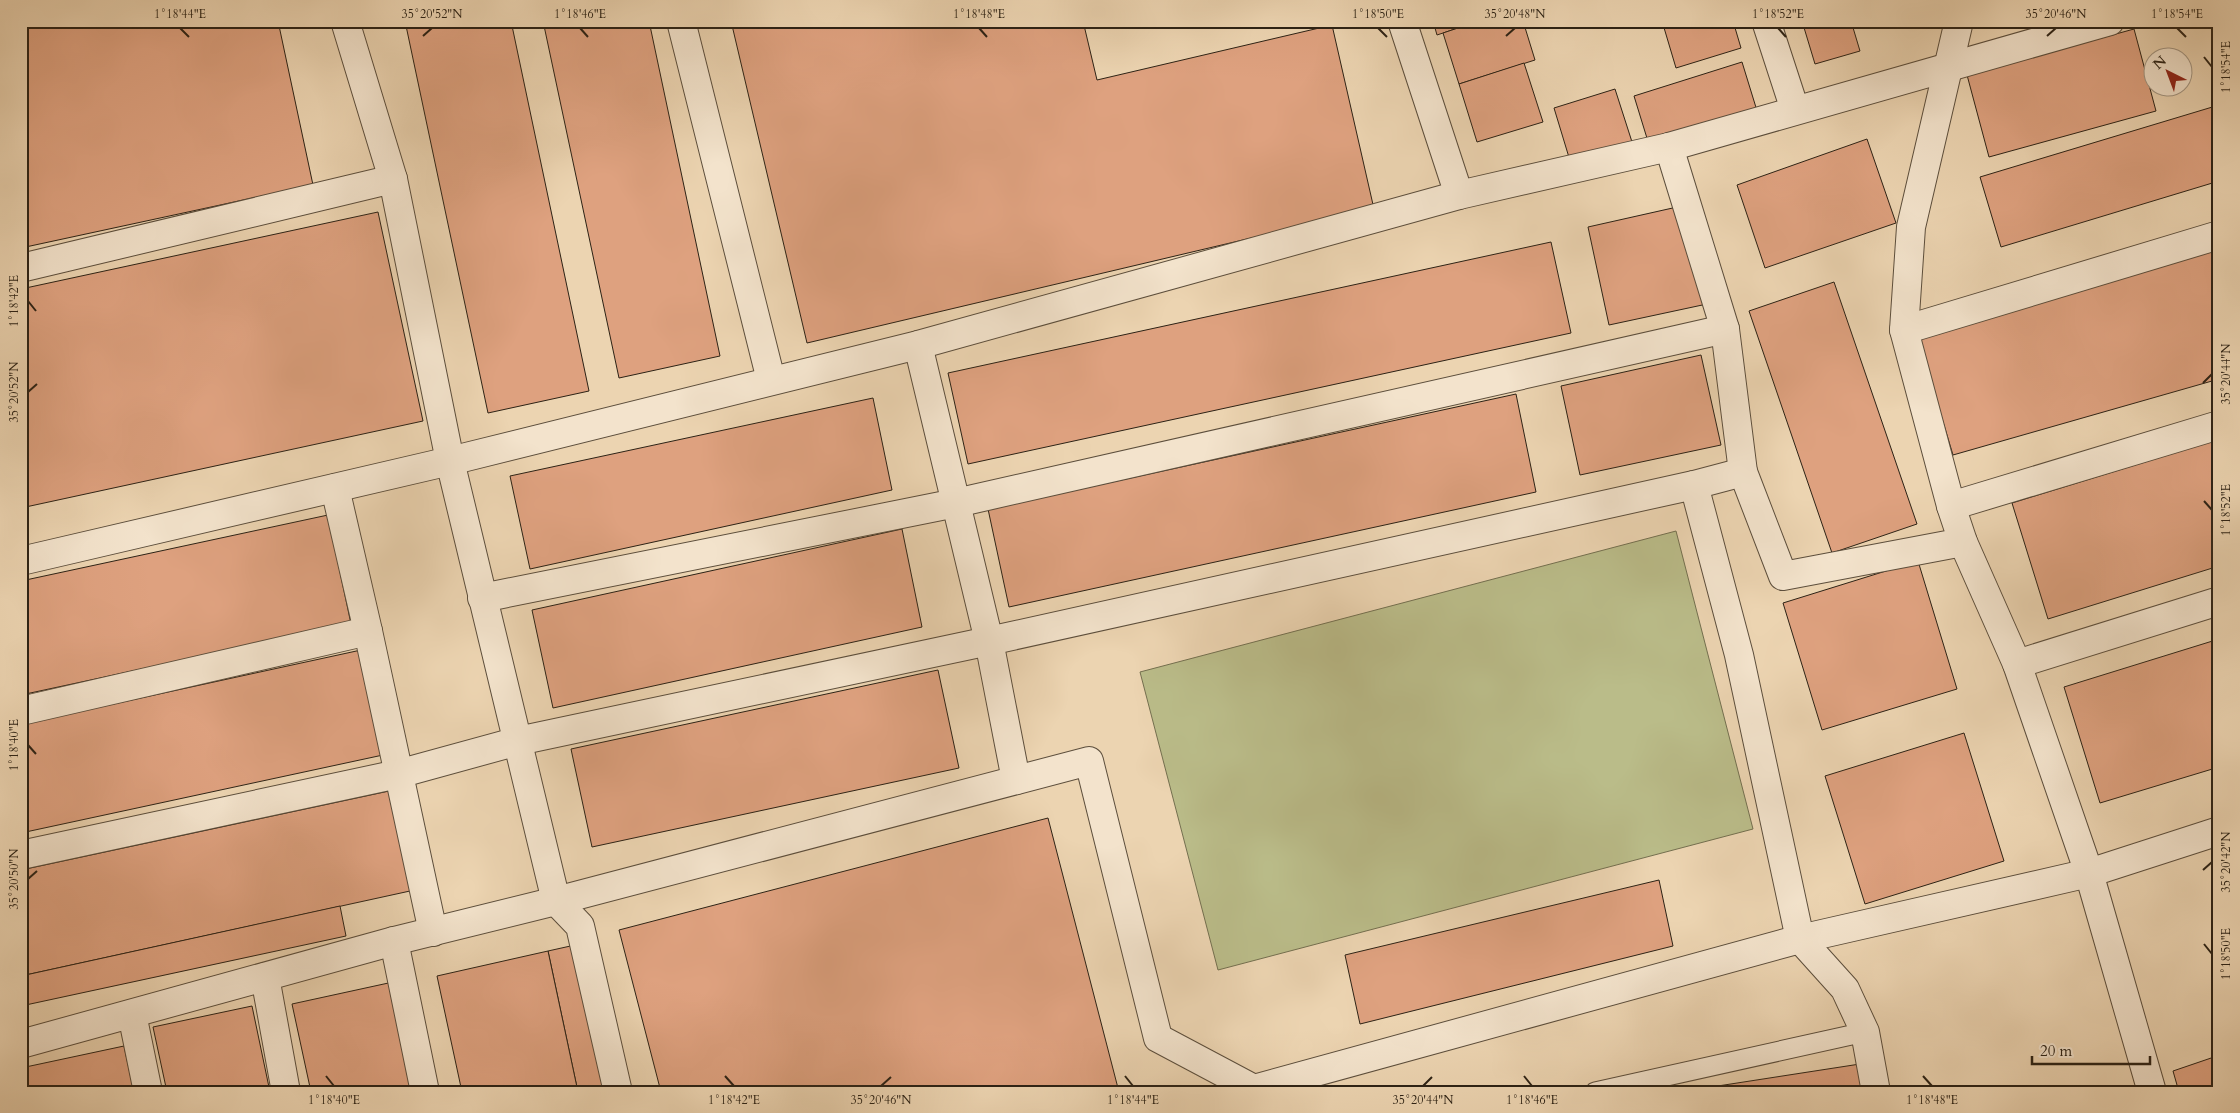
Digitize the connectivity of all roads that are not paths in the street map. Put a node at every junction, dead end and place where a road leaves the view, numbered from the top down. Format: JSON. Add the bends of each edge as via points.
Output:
{"nodes":[{"id":1,"x":345,"y":21,"type":"edge"},
{"id":2,"x":681,"y":21,"type":"edge"},
{"id":3,"x":1402,"y":21,"type":"edge"},
{"id":4,"x":1766,"y":21,"type":"edge"},
{"id":5,"x":1959,"y":21,"type":"edge"},
{"id":6,"x":2110,"y":21,"type":"edge"},
{"id":7,"x":1949,"y":67,"type":"junction"},
{"id":8,"x":1795,"y":110,"type":"junction"},
{"id":9,"x":1669,"y":147,"type":"junction"},
{"id":10,"x":393,"y":179,"type":"junction"},
{"id":11,"x":1460,"y":195,"type":"junction"},
{"id":12,"x":2219,"y":235,"type":"edge"},
{"id":13,"x":21,"y":268,"type":"edge"},
{"id":14,"x":1725,"y":329,"type":"junction"},
{"id":15,"x":1904,"y":330,"type":"junction"},
{"id":16,"x":918,"y":345,"type":"junction"},
{"id":17,"x":771,"y":380,"type":"junction"},
{"id":18,"x":2219,"y":425,"type":"edge"},
{"id":19,"x":450,"y":461,"type":"junction"},
{"id":20,"x":1742,"y":472,"type":"junction"},
{"id":21,"x":1694,"y":485,"type":"junction"},
{"id":22,"x":335,"y":488,"type":"junction"},
{"id":23,"x":956,"y":503,"type":"junction"},
{"id":24,"x":1951,"y":506,"type":"junction"},
{"id":25,"x":1963,"y":542,"type":"junction"},
{"id":26,"x":21,"y":561,"type":"edge"},
{"id":27,"x":482,"y":598,"type":"junction"},
{"id":28,"x":2219,"y":601,"type":"edge"},
{"id":29,"x":368,"y":631,"type":"junction"},
{"id":30,"x":989,"y":641,"type":"junction"},
{"id":31,"x":2017,"y":664,"type":"junction"},
{"id":32,"x":21,"y":711,"type":"edge"},
{"id":33,"x":518,"y":741,"type":"junction"},
{"id":34,"x":398,"y":774,"type":"junction"},
{"id":35,"x":1016,"y":780,"type":"junction"},
{"id":36,"x":2219,"y":831,"type":"edge"},
{"id":37,"x":21,"y":855,"type":"edge"},
{"id":38,"x":2088,"y":874,"type":"junction"},
{"id":39,"x":556,"y":901,"type":"junction"},
{"id":40,"x":434,"y":932,"type":"junction"},
{"id":41,"x":1800,"y":939,"type":"junction"},
{"id":42,"x":394,"y":941,"type":"junction"},
{"id":43,"x":265,"y":977,"type":"junction"},
{"id":44,"x":132,"y":1014,"type":"junction"},
{"id":45,"x":1866,"y":1032,"type":"junction"},
{"id":46,"x":21,"y":1044,"type":"edge"},
{"id":47,"x":148,"y":1092,"type":"edge"},
{"id":48,"x":286,"y":1092,"type":"edge"},
{"id":49,"x":425,"y":1092,"type":"edge"},
{"id":50,"x":618,"y":1092,"type":"edge"},
{"id":51,"x":1595,"y":1092,"type":"edge"},
{"id":52,"x":1876,"y":1092,"type":"edge"},
{"id":53,"x":2152,"y":1092,"type":"edge"}],
"edges":[{"from":1,"to":10,"type":"street"},
{"from":2,"to":17,"type":"street"},
{"from":3,"to":11,"type":"street"},
{"from":4,"to":8,"type":"street"},
{"from":5,"to":7,"type":"street"},
{"from":6,"to":7,"type":"street"},
{"from":7,"to":8,"type":"street"},
{"from":7,"to":15,"type":"street","via":[[1912,227]]},
{"from":8,"to":9,"type":"street"},
{"from":9,"to":11,"type":"street"},
{"from":9,"to":14,"type":"street"},
{"from":10,"to":13,"type":"street"},
{"from":10,"to":19,"type":"street"},
{"from":11,"to":16,"type":"street"},
{"from":12,"to":15,"type":"street"},
{"from":14,"to":20,"type":"street"},
{"from":14,"to":23,"type":"street"},
{"from":15,"to":24,"type":"street"},
{"from":16,"to":17,"type":"street"},
{"from":16,"to":23,"type":"street"},
{"from":17,"to":19,"type":"street"},
{"from":18,"to":24,"type":"street"},
{"from":19,"to":22,"type":"street"},
{"from":19,"to":27,"type":"street"},
{"from":20,"to":21,"type":"street"},
{"from":20,"to":25,"type":"street","via":[[1782,576]]},
{"from":21,"to":30,"type":"street"},
{"from":21,"to":41,"type":"street","via":[[1740,655]]},
{"from":22,"to":26,"type":"street"},
{"from":22,"to":29,"type":"street"},
{"from":23,"to":27,"type":"street"},
{"from":23,"to":30,"type":"street"},
{"from":24,"to":25,"type":"street"},
{"from":25,"to":31,"type":"street"},
{"from":27,"to":33,"type":"street"},
{"from":28,"to":31,"type":"street"},
{"from":29,"to":32,"type":"street"},
{"from":29,"to":34,"type":"street"},
{"from":30,"to":33,"type":"street"},
{"from":30,"to":35,"type":"street"},
{"from":31,"to":38,"type":"street"},
{"from":33,"to":34,"type":"street"},
{"from":33,"to":39,"type":"street"},
{"from":34,"to":37,"type":"street"},
{"from":34,"to":40,"type":"street"},
{"from":35,"to":39,"type":"street"},
{"from":35,"to":41,"type":"street","via":[[1089,761],[1158,1038],[1254,1089]]},
{"from":36,"to":38,"type":"street"},
{"from":38,"to":41,"type":"street"},
{"from":38,"to":53,"type":"street"},
{"from":39,"to":40,"type":"street"},
{"from":39,"to":50,"type":"street","via":[[580,926]]},
{"from":40,"to":42,"type":"street"},
{"from":41,"to":45,"type":"street","via":[[1845,989]]},
{"from":42,"to":43,"type":"street"},
{"from":42,"to":49,"type":"street"},
{"from":43,"to":44,"type":"street"},
{"from":43,"to":48,"type":"street"},
{"from":44,"to":46,"type":"street"},
{"from":44,"to":47,"type":"street"},
{"from":45,"to":51,"type":"lane"},
{"from":45,"to":52,"type":"street"}]}
